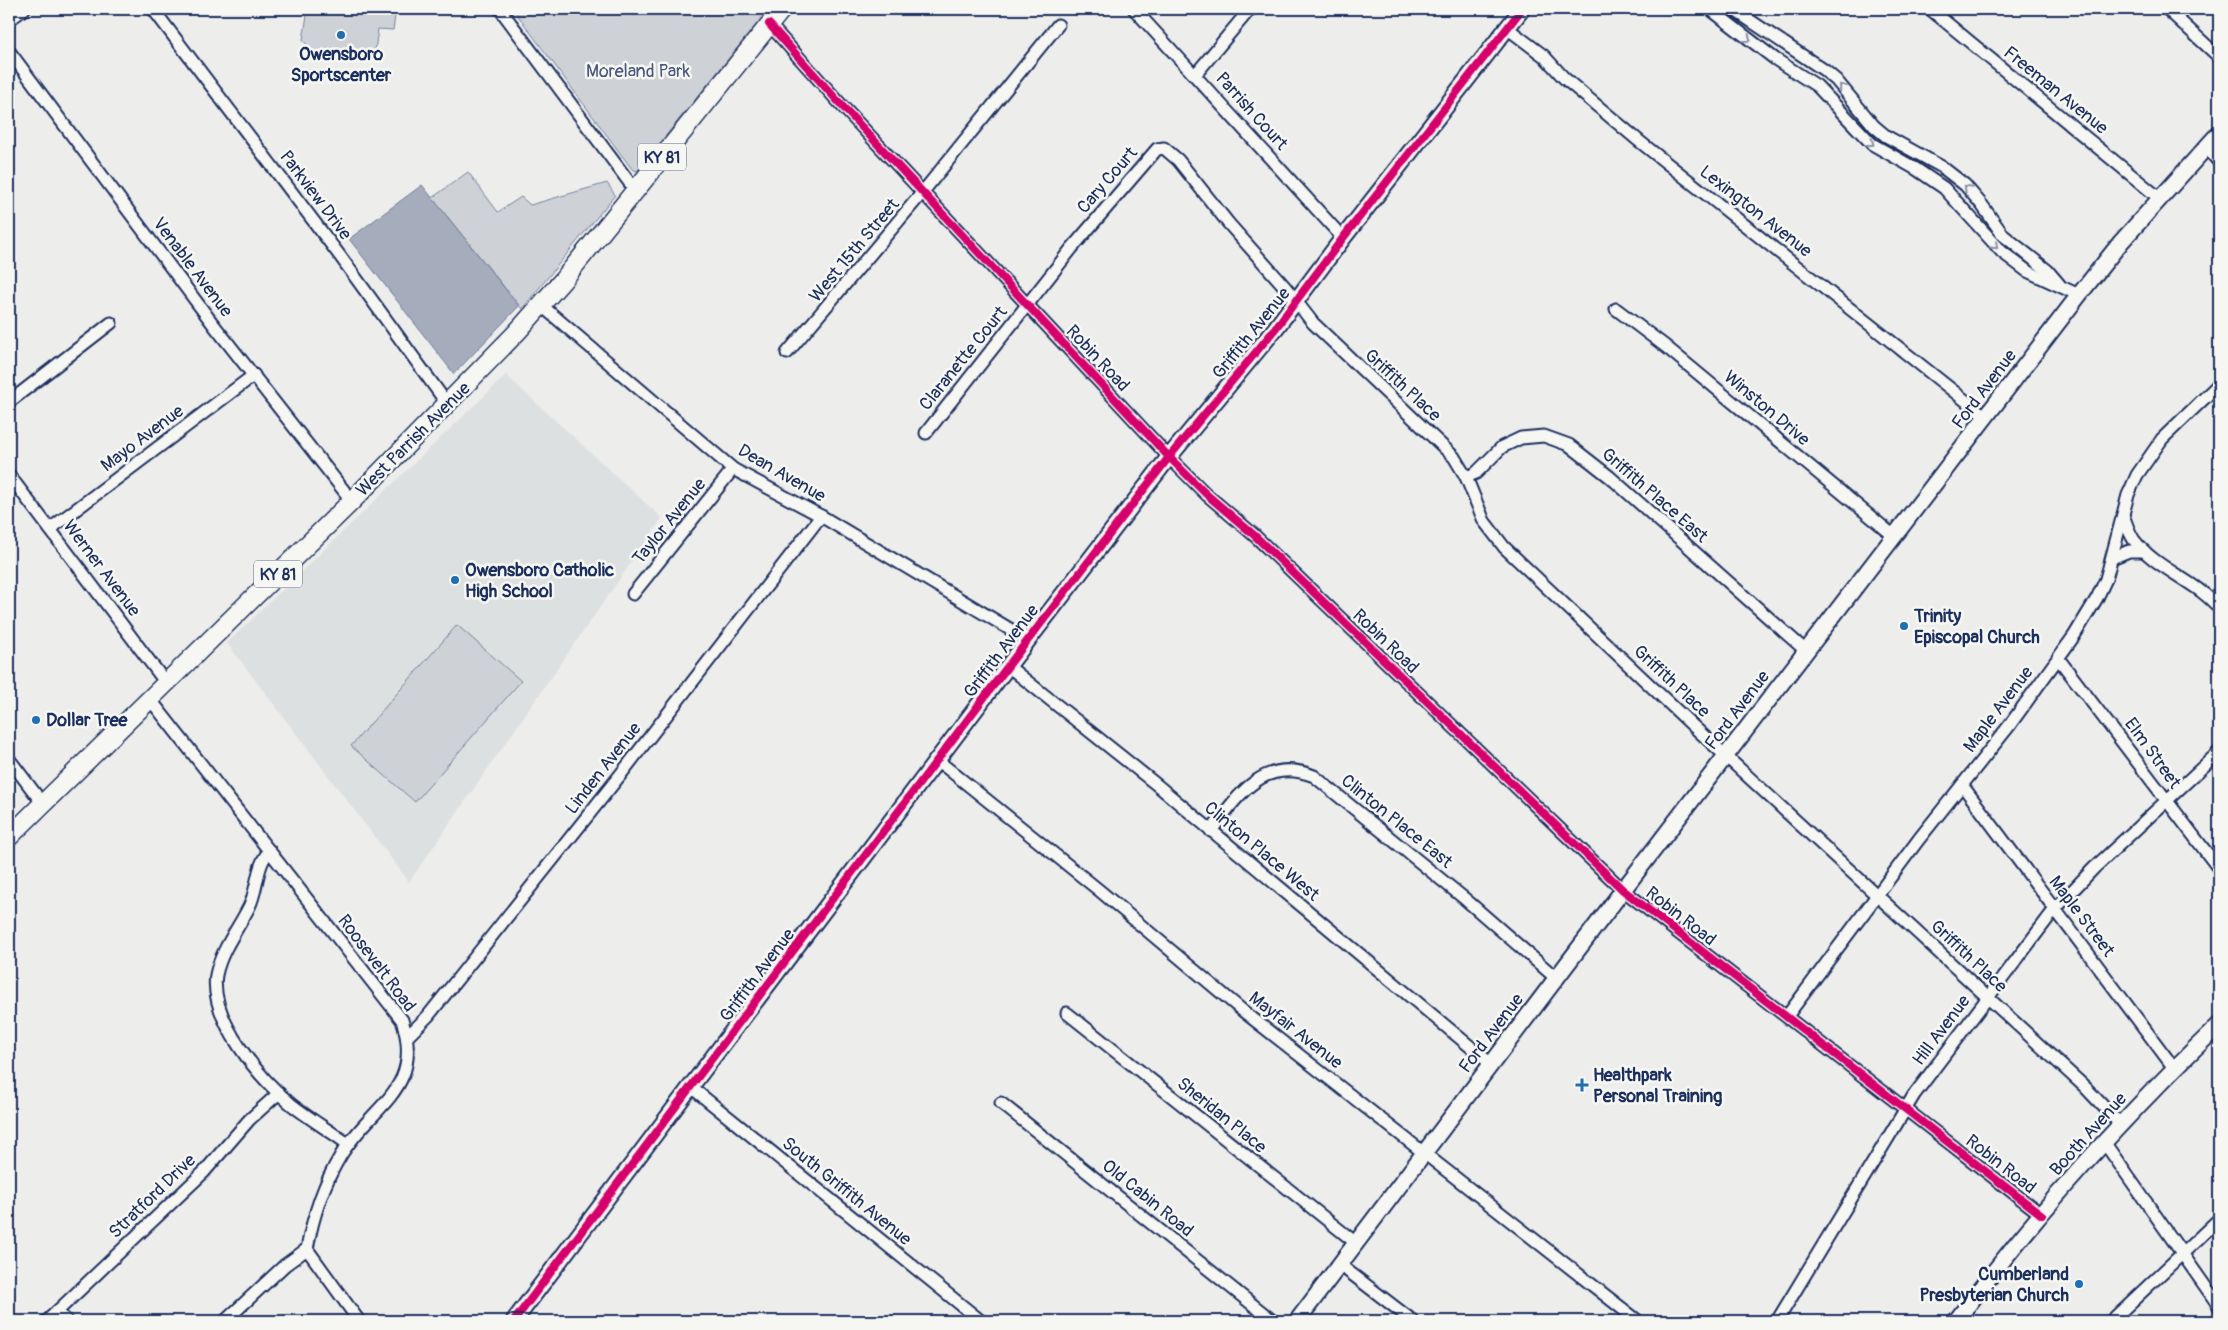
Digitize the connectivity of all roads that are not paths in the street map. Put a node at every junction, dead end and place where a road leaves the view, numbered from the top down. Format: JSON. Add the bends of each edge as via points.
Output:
{"nodes":[{"id":1,"x":24,"y":9,"type":"edge"},
{"id":2,"x":153,"y":9,"type":"edge"},
{"id":3,"x":500,"y":9,"type":"edge"},
{"id":4,"x":782,"y":9,"type":"edge"},
{"id":5,"x":1134,"y":9,"type":"edge"},
{"id":6,"x":1250,"y":9,"type":"edge"},
{"id":7,"x":1710,"y":9,"type":"edge"},
{"id":8,"x":1733,"y":9,"type":"edge"},
{"id":9,"x":1930,"y":9,"type":"edge"},
{"id":10,"x":2168,"y":9,"type":"edge"},
{"id":11,"x":1517,"y":11,"type":"edge"},
{"id":12,"x":9,"y":20,"type":"edge"},
{"id":13,"x":769,"y":24,"type":"junction"},
{"id":14,"x":1058,"y":26,"type":"dead end"},
{"id":15,"x":1507,"y":28,"type":"junction"},
{"id":16,"x":9,"y":51,"type":"edge"},
{"id":17,"x":2219,"y":57,"type":"edge"},
{"id":18,"x":1195,"y":76,"type":"junction"},
{"id":19,"x":2219,"y":133,"type":"edge"},
{"id":20,"x":2206,"y":147,"type":"junction"},
{"id":21,"x":2219,"y":162,"type":"edge"},
{"id":22,"x":635,"y":190,"type":"junction"},
{"id":23,"x":922,"y":193,"type":"junction"},
{"id":24,"x":2159,"y":198,"type":"junction"},
{"id":25,"x":1343,"y":238,"type":"junction"},
{"id":26,"x":2060,"y":285,"type":"junction"},
{"id":27,"x":2079,"y":295,"type":"junction"},
{"id":28,"x":1295,"y":302,"type":"junction"},
{"id":29,"x":1028,"y":304,"type":"junction"},
{"id":30,"x":541,"y":306,"type":"junction"},
{"id":31,"x":1616,"y":309,"type":"dead end"},
{"id":32,"x":111,"y":323,"type":"dead end"},
{"id":33,"x":787,"y":353,"type":"dead end"},
{"id":34,"x":254,"y":375,"type":"junction"},
{"id":35,"x":2219,"y":384,"type":"edge"},
{"id":36,"x":9,"y":402,"type":"edge"},
{"id":37,"x":448,"y":405,"type":"junction"},
{"id":38,"x":1986,"y":417,"type":"junction"},
{"id":39,"x":926,"y":433,"type":"dead end"},
{"id":40,"x":1169,"y":457,"type":"junction"},
{"id":41,"x":734,"y":469,"type":"junction"},
{"id":42,"x":9,"y":475,"type":"edge"},
{"id":43,"x":1466,"y":477,"type":"junction"},
{"id":44,"x":352,"y":501,"type":"junction"},
{"id":45,"x":2123,"y":515,"type":"junction"},
{"id":46,"x":821,"y":516,"type":"junction"},
{"id":47,"x":50,"y":529,"type":"junction"},
{"id":48,"x":1894,"y":536,"type":"junction"},
{"id":49,"x":2144,"y":551,"type":"junction"},
{"id":50,"x":2112,"y":558,"type":"junction"},
{"id":51,"x":633,"y":594,"type":"dead end"},
{"id":52,"x":2219,"y":608,"type":"edge"},
{"id":53,"x":1028,"y":640,"type":"junction"},
{"id":54,"x":1806,"y":651,"type":"junction"},
{"id":55,"x":2058,"y":658,"type":"junction"},
{"id":56,"x":1008,"y":666,"type":"junction"},
{"id":57,"x":166,"y":683,"type":"junction"},
{"id":58,"x":150,"y":699,"type":"junction"},
{"id":59,"x":2219,"y":752,"type":"edge"},
{"id":60,"x":1726,"y":755,"type":"junction"},
{"id":61,"x":9,"y":759,"type":"edge"},
{"id":62,"x":937,"y":760,"type":"junction"},
{"id":63,"x":1962,"y":785,"type":"junction"},
{"id":64,"x":2167,"y":801,"type":"junction"},
{"id":65,"x":43,"y":804,"type":"junction"},
{"id":66,"x":1211,"y":831,"type":"junction"},
{"id":67,"x":9,"y":837,"type":"edge"},
{"id":68,"x":270,"y":851,"type":"junction"},
{"id":69,"x":2219,"y":869,"type":"edge"},
{"id":70,"x":1623,"y":890,"type":"junction"},
{"id":71,"x":1877,"y":894,"type":"junction"},
{"id":72,"x":2055,"y":909,"type":"junction"},
{"id":73,"x":1556,"y":978,"type":"junction"},
{"id":74,"x":1988,"y":998,"type":"junction"},
{"id":75,"x":1067,"y":1013,"type":"dead end"},
{"id":76,"x":1787,"y":1016,"type":"junction"},
{"id":77,"x":2219,"y":1025,"type":"edge"},
{"id":78,"x":407,"y":1037,"type":"junction"},
{"id":79,"x":1491,"y":1064,"type":"junction"},
{"id":80,"x":2174,"y":1068,"type":"junction"},
{"id":81,"x":692,"y":1087,"type":"junction"},
{"id":82,"x":279,"y":1093,"type":"junction"},
{"id":83,"x":1001,"y":1102,"type":"dead end"},
{"id":84,"x":1906,"y":1108,"type":"junction"},
{"id":85,"x":2120,"y":1124,"type":"junction"},
{"id":86,"x":2104,"y":1142,"type":"junction"},
{"id":87,"x":348,"y":1144,"type":"junction"},
{"id":88,"x":1424,"y":1153,"type":"junction"},
{"id":89,"x":2042,"y":1215,"type":"junction"},
{"id":90,"x":2219,"y":1219,"type":"edge"},
{"id":91,"x":1356,"y":1243,"type":"junction"},
{"id":92,"x":307,"y":1248,"type":"junction"},
{"id":93,"x":2183,"y":1254,"type":"junction"},
{"id":94,"x":1340,"y":1265,"type":"junction"},
{"id":95,"x":2219,"y":1306,"type":"edge"},
{"id":96,"x":58,"y":1312,"type":"junction"},
{"id":97,"x":47,"y":1321,"type":"edge"},
{"id":98,"x":67,"y":1321,"type":"edge"},
{"id":99,"x":225,"y":1321,"type":"edge"},
{"id":100,"x":359,"y":1321,"type":"edge"},
{"id":101,"x":514,"y":1321,"type":"edge"},
{"id":102,"x":981,"y":1321,"type":"edge"},
{"id":103,"x":1273,"y":1321,"type":"edge"},
{"id":104,"x":1297,"y":1321,"type":"edge"},
{"id":105,"x":1413,"y":1321,"type":"edge"},
{"id":106,"x":1638,"y":1321,"type":"edge"},
{"id":107,"x":1777,"y":1321,"type":"edge"},
{"id":108,"x":1956,"y":1321,"type":"edge"},
{"id":109,"x":2111,"y":1321,"type":"edge"}],
"edges":[{"from":1,"to":12,"type":"street"},
{"from":2,"to":37,"type":"street","name":"Parkview Drive"},
{"from":3,"to":22,"type":"street"},
{"from":4,"to":13,"type":"main road","name":"West Parrish Avenue","number":"KY 81"},
{"from":5,"to":18,"type":"street","name":"Parrish Court"},
{"from":6,"to":18,"type":"street"},
{"from":7,"to":26,"type":"street","one_way":true,"via":[[1775,60],[1818,86],[1872,144],[1944,188],[2002,252],[2027,272]]},
{"from":26,"to":8,"type":"street","one_way":true,"via":[[2047,270],[2002,235],[1965,185],[1942,167],[1886,136],[1824,70]]},
{"from":9,"to":24,"type":"street","name":"Freeman Avenue"},
{"from":10,"to":17,"type":"street"},
{"from":11,"to":15,"type":"street","name":"Griffith Avenue"},
{"from":13,"to":22,"type":"main road","name":"West Parrish Avenue","number":"KY 81"},
{"from":13,"to":23,"type":"street","name":"Robin Road"},
{"from":14,"to":23,"type":"street","name":"West 15th Street"},
{"from":15,"to":25,"type":"street","name":"Griffith Avenue"},
{"from":15,"to":38,"type":"street","name":"Lexington Avenue","via":[[1544,56],[1564,78],[1639,141]]},
{"from":16,"to":34,"type":"street","name":"Venable Avenue"},
{"from":18,"to":25,"type":"street","name":"Parrish Court"},
{"from":19,"to":20,"type":"street","name":"Ford Avenue"},
{"from":20,"to":21,"type":"street"},
{"from":20,"to":24,"type":"street","name":"Ford Avenue"},
{"from":22,"to":30,"type":"main road","name":"West Parrish Avenue","number":"KY 81"},
{"from":23,"to":29,"type":"street","name":"Robin Road"},
{"from":23,"to":33,"type":"street","name":"West 15th Street"},
{"from":24,"to":27,"type":"street","name":"Ford Avenue"},
{"from":25,"to":28,"type":"street","name":"Griffith Avenue"},
{"from":26,"to":27,"type":"street"},
{"from":27,"to":38,"type":"street","name":"Ford Avenue"},
{"from":28,"to":29,"type":"street","name":"Cary Court","via":[[1178,160],[1161,148],[1136,172]]},
{"from":28,"to":40,"type":"street","name":"Griffith Avenue"},
{"from":28,"to":43,"type":"street","name":"Griffith Place","via":[[1313,324],[1454,457]]},
{"from":29,"to":39,"type":"street","name":"Claranette Court"},
{"from":29,"to":40,"type":"street","name":"Robin Road"},
{"from":30,"to":37,"type":"main road","name":"West Parrish Avenue","number":"KY 81"},
{"from":30,"to":41,"type":"street","name":"Dean Avenue"},
{"from":31,"to":48,"type":"street","name":"Winston Drive"},
{"from":32,"to":36,"type":"street"},
{"from":34,"to":44,"type":"street","name":"Venable Avenue"},
{"from":34,"to":47,"type":"street","name":"Mayo Avenue"},
{"from":35,"to":45,"type":"street","name":"Maple Avenue","via":[[2162,439],[2149,456],[2128,495]]},
{"from":37,"to":44,"type":"main road","name":"West Parrish Avenue","number":"KY 81"},
{"from":38,"to":48,"type":"street","name":"Ford Avenue"},
{"from":40,"to":53,"type":"street","name":"Griffith Avenue"},
{"from":40,"to":70,"type":"street","name":"Robin Road","via":[[1206,494],[1254,534]]},
{"from":41,"to":46,"type":"street","name":"Dean Avenue"},
{"from":41,"to":51,"type":"street","name":"Taylor Avenue"},
{"from":42,"to":47,"type":"street","name":"Werner Avenue"},
{"from":43,"to":54,"type":"street","name":"Griffith Place East","via":[[1476,473],[1502,447],[1521,438],[1544,436],[1570,445]]},
{"from":43,"to":60,"type":"street","name":"Griffith Place","via":[[1484,521],[1504,547]]},
{"from":44,"to":57,"type":"main road","name":"West Parrish Avenue","number":"KY 81"},
{"from":45,"to":49,"type":"street","via":[[2133,539]]},
{"from":45,"to":50,"type":"street","name":"Maple Avenue"},
{"from":46,"to":53,"type":"street","name":"Dean Avenue"},
{"from":46,"to":78,"type":"street","name":"Linden Avenue","via":[[621,774],[428,1016]]},
{"from":47,"to":57,"type":"street","name":"Werner Avenue"},
{"from":48,"to":54,"type":"street","name":"Ford Avenue"},
{"from":49,"to":50,"type":"street","via":[[2129,551]]},
{"from":49,"to":52,"type":"street","via":[[2206,594]]},
{"from":50,"to":55,"type":"street","name":"Maple Avenue","via":[[2097,598]]},
{"from":53,"to":56,"type":"street","name":"Griffith Avenue"},
{"from":54,"to":60,"type":"street","name":"Ford Avenue"},
{"from":55,"to":63,"type":"street","name":"Maple Avenue"},
{"from":55,"to":64,"type":"street","name":"Elm Street"},
{"from":56,"to":62,"type":"street","name":"Griffith Avenue"},
{"from":56,"to":66,"type":"street","name":"Clinton Place West"},
{"from":57,"to":58,"type":"main road","name":"West Parrish Avenue","number":"KY 81"},
{"from":58,"to":65,"type":"main road","name":"West Parrish Avenue","number":"KY 81"},
{"from":58,"to":68,"type":"street","name":"Roosevelt Road"},
{"from":59,"to":64,"type":"street","name":"Hill Avenue"},
{"from":60,"to":70,"type":"street","name":"Ford Avenue"},
{"from":60,"to":71,"type":"street","name":"Griffith Place"},
{"from":61,"to":65,"type":"street"},
{"from":62,"to":81,"type":"street","name":"Griffith Avenue"},
{"from":62,"to":88,"type":"street","name":"Mayfair Avenue","via":[[1243,1011]]},
{"from":63,"to":71,"type":"street","name":"Maple Avenue"},
{"from":63,"to":72,"type":"street","name":"Maple Street"},
{"from":64,"to":69,"type":"street","name":"Elm Street"},
{"from":64,"to":72,"type":"street","name":"Hill Avenue"},
{"from":65,"to":67,"type":"main road","name":"West Parrish Avenue","number":"KY 81"},
{"from":66,"to":73,"type":"street","name":"Clinton Place East","via":[[1247,787],[1268,773],[1292,770],[1314,776]]},
{"from":66,"to":79,"type":"street","name":"Clinton Place West"},
{"from":68,"to":78,"type":"street","name":"Roosevelt Road","via":[[402,1020]]},
{"from":68,"to":82,"type":"street","via":[[262,861],[250,905],[219,965],[216,991],[218,1005],[230,1032]]},
{"from":70,"to":73,"type":"street","name":"Ford Avenue"},
{"from":70,"to":76,"type":"street","name":"Robin Road"},
{"from":71,"to":74,"type":"street","name":"Griffith Place"},
{"from":71,"to":76,"type":"street","name":"Maple Avenue"},
{"from":72,"to":74,"type":"street","name":"Hill Avenue"},
{"from":72,"to":80,"type":"street","name":"Maple Street"},
{"from":73,"to":79,"type":"street","name":"Ford Avenue"},
{"from":74,"to":84,"type":"street","name":"Hill Avenue"},
{"from":74,"to":85,"type":"street","name":"Griffith Place"},
{"from":75,"to":91,"type":"street","name":"Sheridan Place"},
{"from":76,"to":84,"type":"street","name":"Robin Road"},
{"from":77,"to":80,"type":"street","name":"Booth Avenue"},
{"from":78,"to":87,"type":"street","name":"Roosevelt Road","via":[[408,1060],[398,1086]]},
{"from":79,"to":88,"type":"street","name":"Ford Avenue"},
{"from":80,"to":85,"type":"street","name":"Booth Avenue"},
{"from":81,"to":101,"type":"street","name":"Griffith Avenue"},
{"from":81,"to":102,"type":"street","name":"South Griffith Avenue"},
{"from":82,"to":87,"type":"street"},
{"from":82,"to":96,"type":"street","name":"Stratford Drive","via":[[249,1120],[204,1172]]},
{"from":83,"to":103,"type":"street","name":"Old Cabin Road"},
{"from":84,"to":89,"type":"street","name":"Robin Road"},
{"from":84,"to":107,"type":"street","name":"Hill Avenue"},
{"from":85,"to":86,"type":"street","name":"Booth Avenue"},
{"from":86,"to":89,"type":"street","name":"Booth Avenue"},
{"from":86,"to":93,"type":"street"},
{"from":87,"to":92,"type":"street","name":"Roosevelt Road","via":[[326,1185]]},
{"from":88,"to":91,"type":"street","name":"Ford Avenue"},
{"from":88,"to":106,"type":"street","name":"Mayfair Avenue"},
{"from":89,"to":108,"type":"street","name":"Booth Avenue"},
{"from":90,"to":93,"type":"street"},
{"from":91,"to":94,"type":"street","name":"Ford Avenue"},
{"from":92,"to":99,"type":"street"},
{"from":92,"to":100,"type":"street"},
{"from":93,"to":95,"type":"street"},
{"from":93,"to":109,"type":"street"},
{"from":94,"to":104,"type":"street","name":"Ford Avenue"},
{"from":94,"to":105,"type":"street"},
{"from":96,"to":97,"type":"street","name":"Stratford Drive"},
{"from":96,"to":98,"type":"street"}]}
